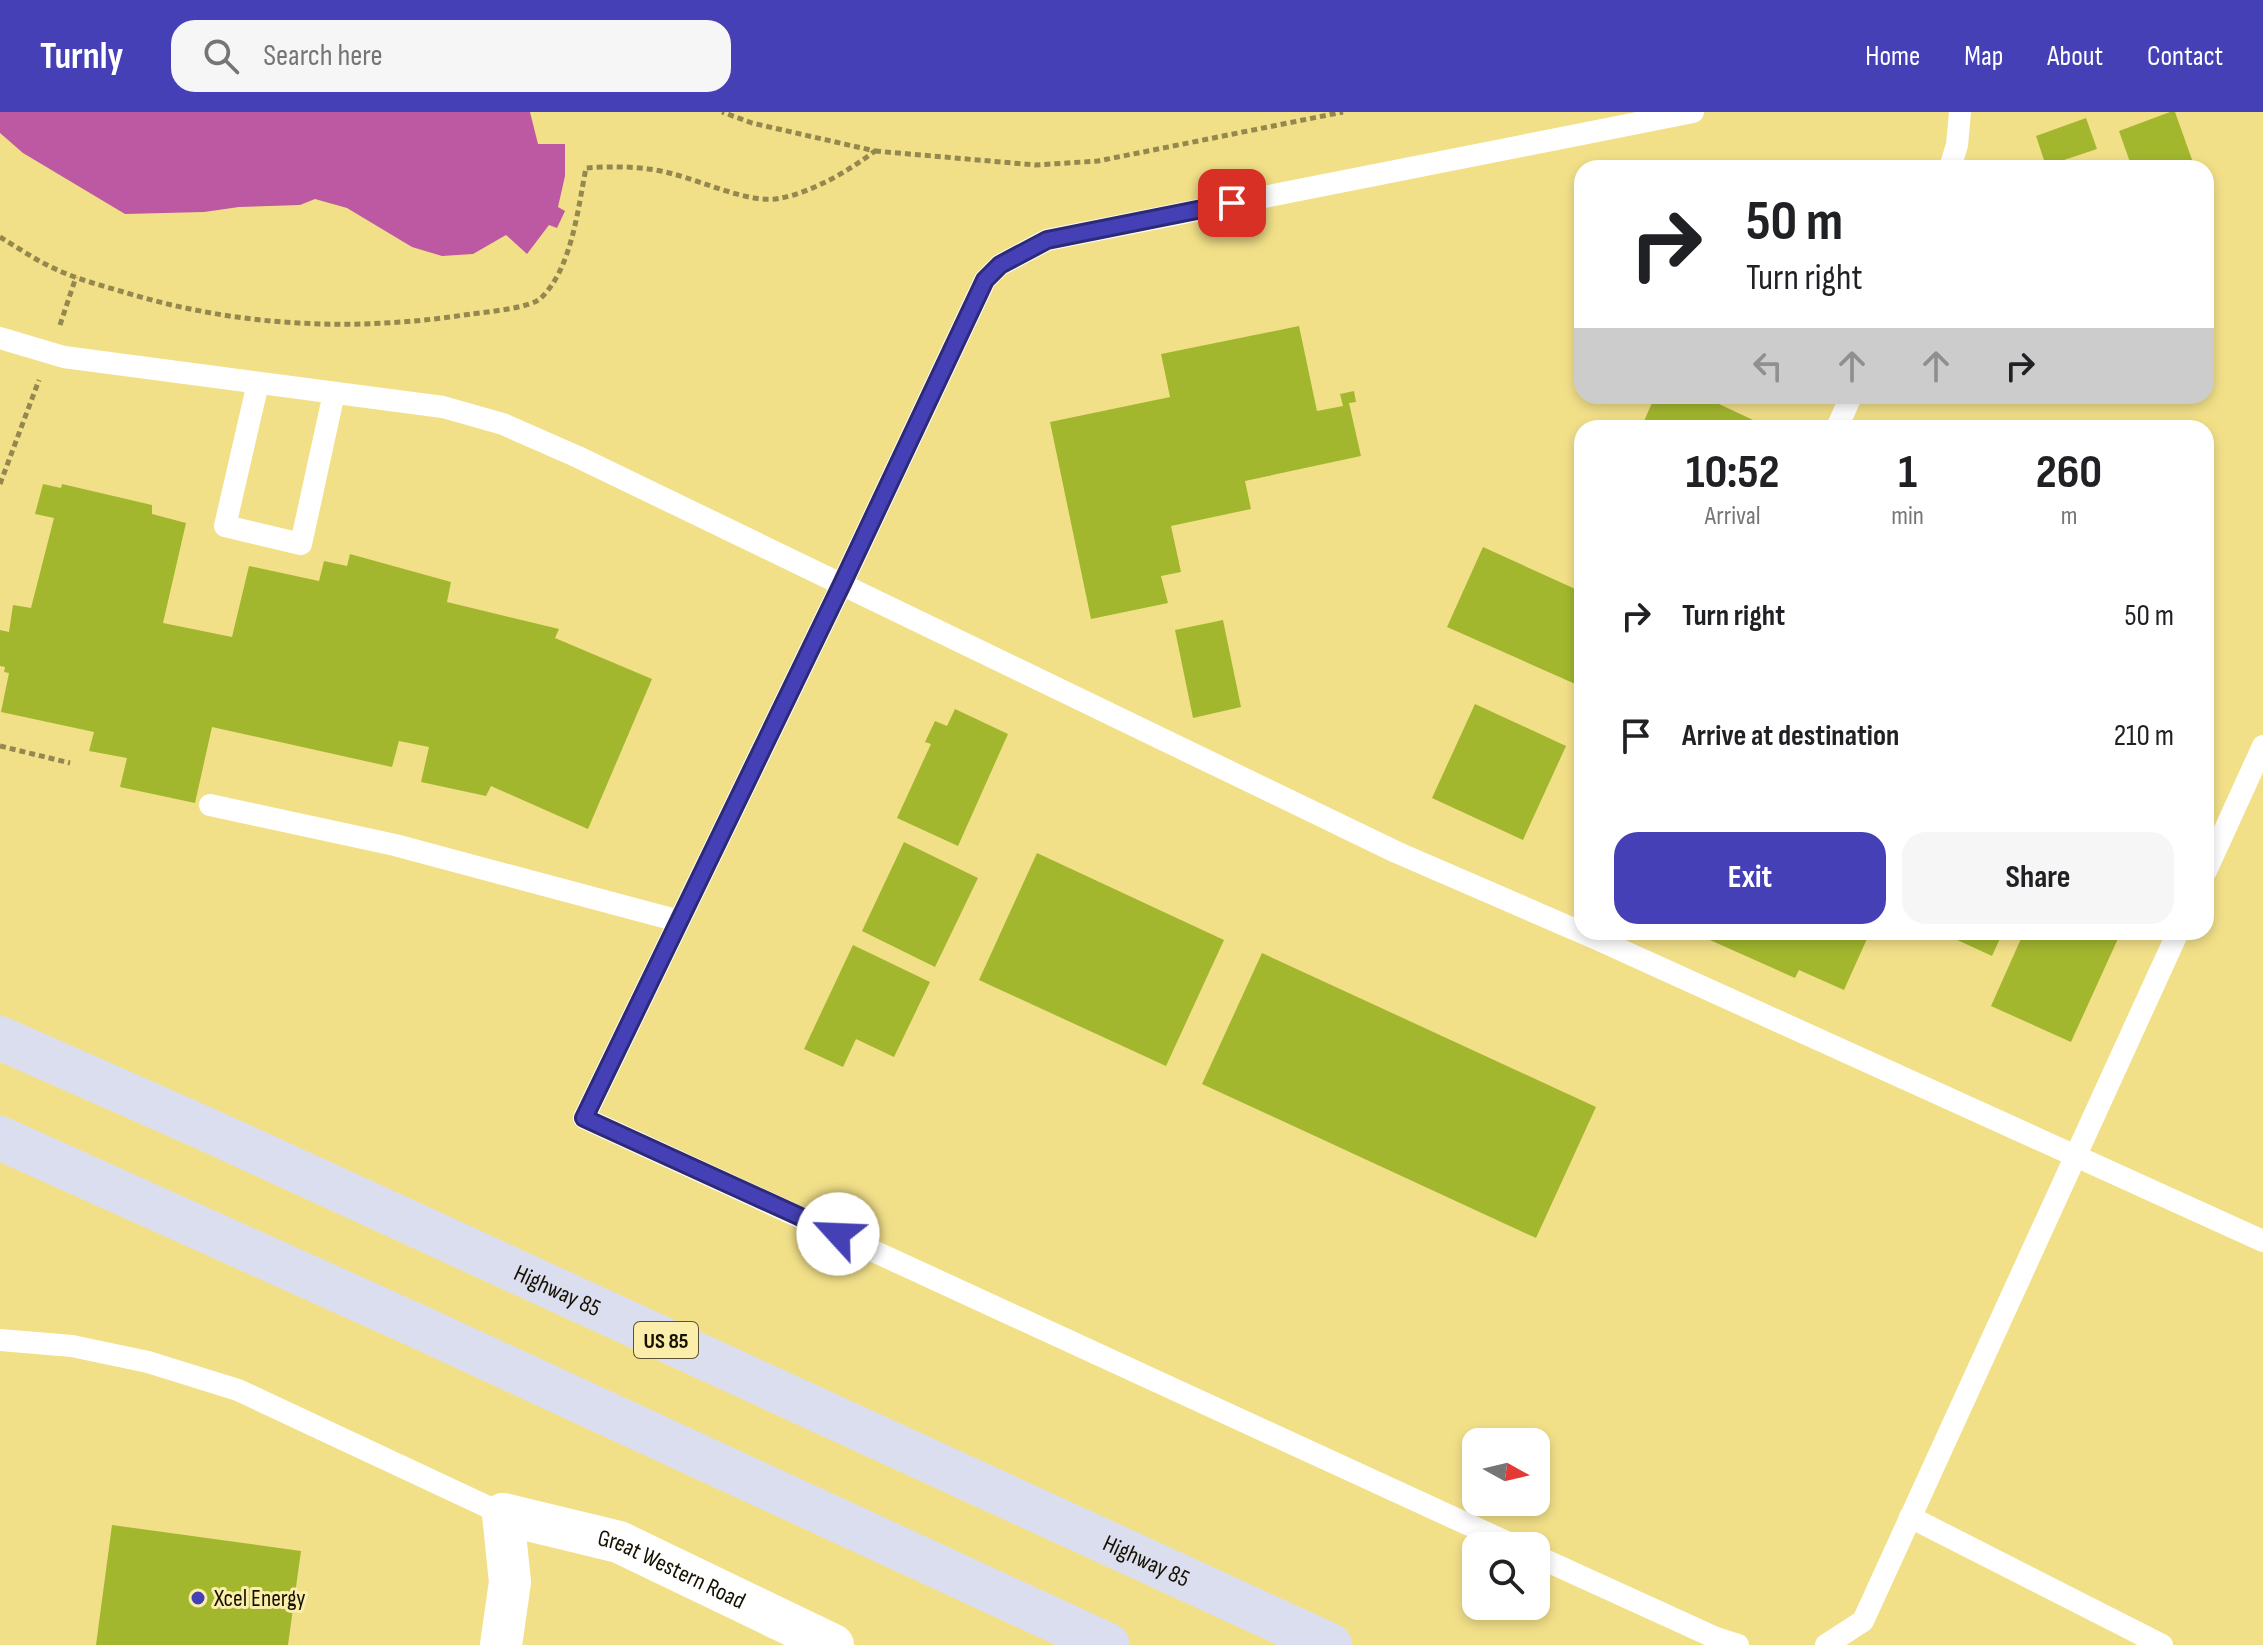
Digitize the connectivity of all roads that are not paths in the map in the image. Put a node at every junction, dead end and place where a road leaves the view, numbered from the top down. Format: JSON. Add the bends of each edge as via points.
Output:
{"nodes":[{"id":1,"x":1693,"y":112,"type":"edge"},
{"id":2,"x":1960,"y":112,"type":"edge"},
{"id":3,"x":1952,"y":160,"type":"edge"},
{"id":4,"x":0,"y":338,"type":"edge"},
{"id":5,"x":258,"y":383,"type":"junction"},
{"id":6,"x":334,"y":393,"type":"junction"},
{"id":7,"x":841,"y":586,"type":"junction"},
{"id":8,"x":2263,"y":746,"type":"edge"},
{"id":9,"x":210,"y":805,"type":"dead end"},
{"id":10,"x":2214,"y":853,"type":"edge"},
{"id":11,"x":679,"y":921,"type":"junction"},
{"id":12,"x":1574,"y":925,"type":"edge"},
{"id":13,"x":1610,"y":940,"type":"edge"},
{"id":14,"x":2174,"y":940,"type":"edge"},
{"id":15,"x":0,"y":1038,"type":"edge"},
{"id":16,"x":0,"y":1138,"type":"edge"},
{"id":17,"x":2075,"y":1156,"type":"junction"},
{"id":18,"x":2263,"y":1241,"type":"edge"},
{"id":19,"x":0,"y":1340,"type":"edge"},
{"id":20,"x":503,"y":1514,"type":"junction"},
{"id":21,"x":1910,"y":1517,"type":"junction"},
{"id":22,"x":1485,"y":1532,"type":"edge"},
{"id":23,"x":1550,"y":1562,"type":"edge"},
{"id":24,"x":501,"y":1645,"type":"edge"},
{"id":25,"x":833,"y":1645,"type":"edge"},
{"id":26,"x":1108,"y":1645,"type":"edge"},
{"id":27,"x":1330,"y":1645,"type":"edge"},
{"id":28,"x":1738,"y":1645,"type":"edge"},
{"id":29,"x":1826,"y":1645,"type":"edge"},
{"id":30,"x":2162,"y":1645,"type":"edge"}],
"edges":[{"from":1,"to":7,"type":"lane","via":[[1047,240],[1000,265],[985,280]]},
{"from":2,"to":3,"type":"lane"},
{"from":4,"to":5,"type":"lane","via":[[64,357]]},
{"from":5,"to":6,"type":"lane"},
{"from":5,"to":6,"type":"lane","via":[[225,526],[301,544]]},
{"from":6,"to":7,"type":"lane","via":[[443,407],[503,424]]},
{"from":7,"to":11,"type":"lane"},
{"from":7,"to":12,"type":"lane","via":[[1396,852]]},
{"from":8,"to":10,"type":"lane"},
{"from":9,"to":11,"type":"lane","via":[[395,845]]},
{"from":11,"to":22,"type":"lane","via":[[584,1118]]},
{"from":13,"to":17,"type":"lane"},
{"from":14,"to":17,"type":"lane"},
{"from":15,"to":27,"type":"highway","name":"Highway 85","number":"US 85"},
{"from":16,"to":26,"type":"highway"},
{"from":17,"to":18,"type":"lane"},
{"from":17,"to":21,"type":"lane"},
{"from":19,"to":20,"type":"lane","via":[[72,1346],[148,1362],[238,1390]]},
{"from":20,"to":24,"type":"street","via":[[510,1582]]},
{"from":20,"to":25,"type":"street","name":"Great Western Road","via":[[619,1542]]},
{"from":21,"to":29,"type":"lane","via":[[1863,1621]]},
{"from":21,"to":30,"type":"lane"},
{"from":23,"to":28,"type":"lane"}]}
